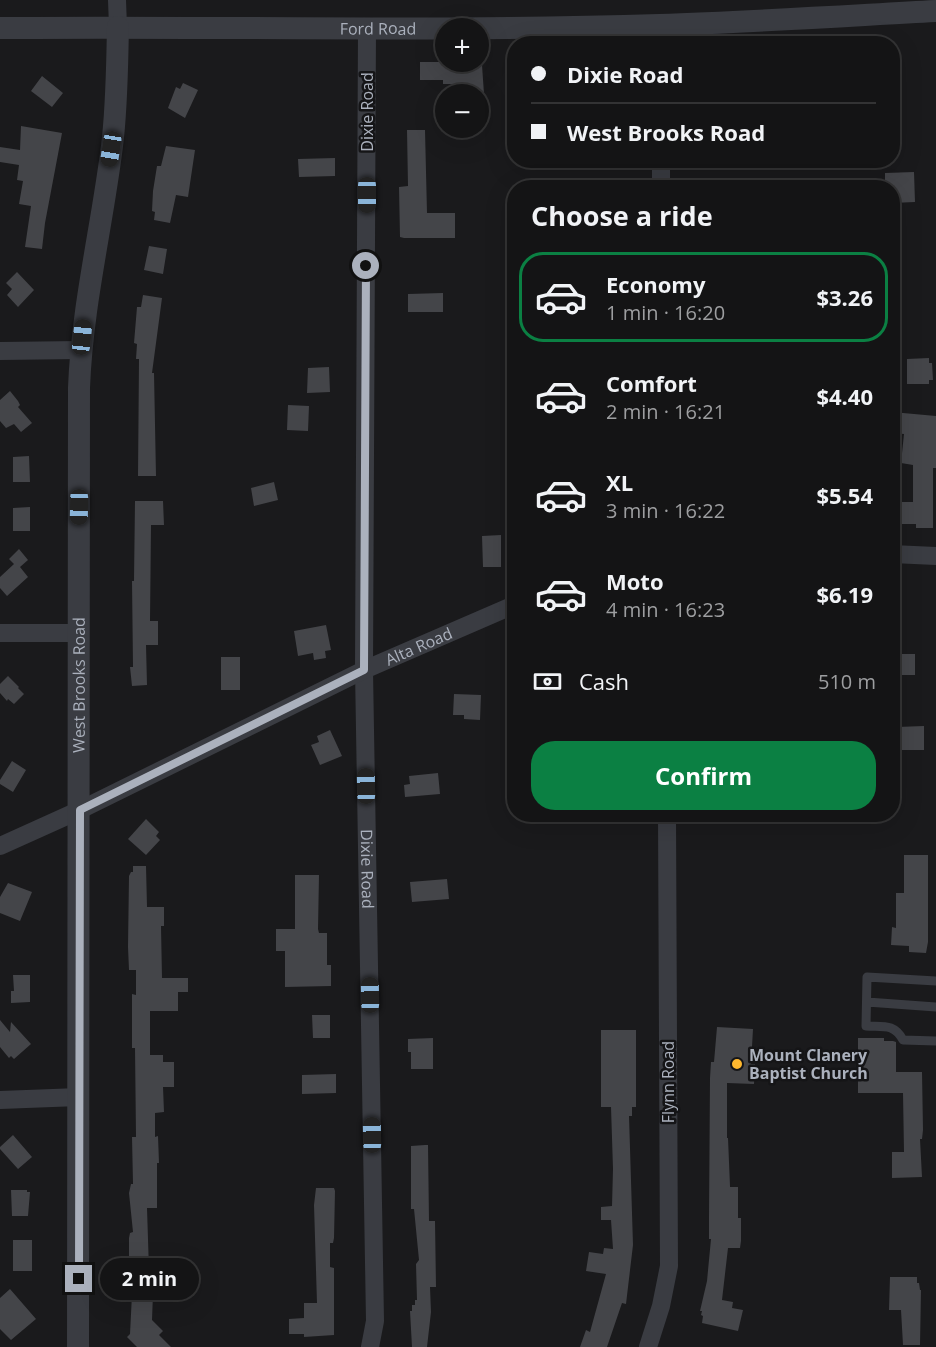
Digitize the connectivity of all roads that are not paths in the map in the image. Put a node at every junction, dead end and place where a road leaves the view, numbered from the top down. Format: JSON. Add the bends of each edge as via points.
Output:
{"nodes":[{"id":1,"x":117,"y":0,"type":"edge"},
{"id":2,"x":936,"y":11,"type":"edge"},
{"id":3,"x":118,"y":27,"type":"junction"},
{"id":4,"x":0,"y":28,"type":"edge"},
{"id":5,"x":368,"y":29,"type":"junction"},
{"id":6,"x":659,"y":34,"type":"edge"},
{"id":7,"x":80,"y":350,"type":"junction"},
{"id":8,"x":0,"y":351,"type":"edge"},
{"id":9,"x":900,"y":554,"type":"edge"},
{"id":10,"x":936,"y":556,"type":"edge"},
{"id":11,"x":507,"y":609,"type":"edge"},
{"id":12,"x":0,"y":633,"type":"edge"},
{"id":13,"x":77,"y":633,"type":"junction"},
{"id":14,"x":364,"y":670,"type":"junction"},
{"id":15,"x":80,"y":810,"type":"junction"},
{"id":16,"x":667,"y":822,"type":"edge"},
{"id":17,"x":0,"y":846,"type":"edge"},
{"id":18,"x":936,"y":981,"type":"edge"},
{"id":19,"x":867,"y":1002,"type":"junction"},
{"id":20,"x":936,"y":1006,"type":"edge"},
{"id":21,"x":934,"y":1041,"type":"edge"},
{"id":22,"x":79,"y":1096,"type":"junction"},
{"id":23,"x":0,"y":1100,"type":"edge"},
{"id":24,"x":78,"y":1347,"type":"edge"},
{"id":25,"x":370,"y":1347,"type":"edge"},
{"id":26,"x":648,"y":1347,"type":"edge"}],
"edges":[{"from":1,"to":3,"type":"street"},
{"from":2,"to":6,"type":"street","name":"Ford Road"},
{"from":3,"to":4,"type":"street","name":"Ford Road"},
{"from":3,"to":5,"type":"street","name":"Ford Road"},
{"from":3,"to":7,"type":"street","name":"West Brooks Road","via":[[113,137]]},
{"from":5,"to":6,"type":"street","name":"Ford Road"},
{"from":5,"to":14,"type":"street","name":"Dixie Road"},
{"from":7,"to":8,"type":"street"},
{"from":7,"to":13,"type":"street","name":"West Brooks Road"},
{"from":9,"to":10,"type":"street"},
{"from":11,"to":14,"type":"street","name":"Alta Road"},
{"from":12,"to":13,"type":"street"},
{"from":13,"to":15,"type":"street","name":"West Brooks Road"},
{"from":14,"to":15,"type":"street","name":"Alta Road"},
{"from":14,"to":25,"type":"street","name":"Dixie Road","via":[[375,1321]]},
{"from":15,"to":17,"type":"street","name":"Alta Road"},
{"from":15,"to":22,"type":"street","name":"West Brooks Road"},
{"from":16,"to":26,"type":"street","name":"Flynn Road","via":[[669,1266],[662,1306]]},
{"from":18,"to":19,"type":"lane","via":[[867,977]]},
{"from":19,"to":20,"type":"lane"},
{"from":19,"to":21,"type":"lane","via":[[866,1026],[889,1027],[898,1031],[903,1041]]},
{"from":22,"to":23,"type":"street"},
{"from":22,"to":24,"type":"street","name":"West Brooks Road"}]}
